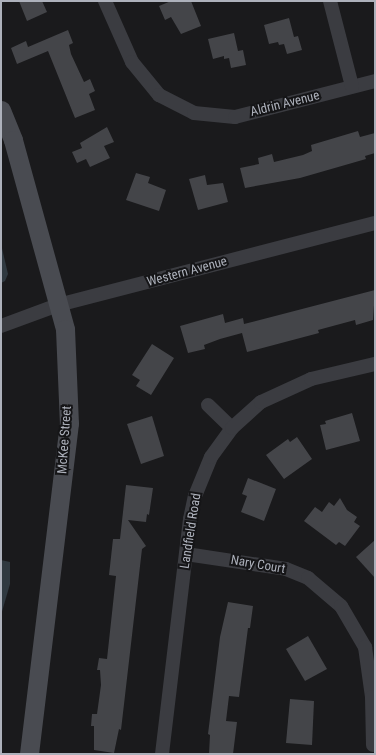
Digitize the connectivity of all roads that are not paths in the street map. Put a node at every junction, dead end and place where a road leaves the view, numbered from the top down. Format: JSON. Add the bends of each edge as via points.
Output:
{"nodes":[{"id":1,"x":105,"y":1,"type":"edge"},
{"id":2,"x":330,"y":1,"type":"edge"},
{"id":3,"x":375,"y":81,"type":"edge"},
{"id":4,"x":352,"y":86,"type":"junction"},
{"id":5,"x":1,"y":110,"type":"edge"},
{"id":6,"x":375,"y":223,"type":"edge"},
{"id":7,"x":58,"y":305,"type":"junction"},
{"id":8,"x":1,"y":326,"type":"edge"},
{"id":9,"x":375,"y":364,"type":"edge"},
{"id":10,"x":208,"y":405,"type":"dead end"},
{"id":11,"x":232,"y":428,"type":"junction"},
{"id":12,"x":186,"y":554,"type":"junction"},
{"id":13,"x":373,"y":744,"type":"dead end"},
{"id":14,"x":29,"y":754,"type":"edge"},
{"id":15,"x":162,"y":754,"type":"edge"}],
"edges":[{"from":1,"to":4,"type":"street","name":"Aldrin Avenue","via":[[132,62],[159,95],[194,113],[234,117]]},
{"from":2,"to":4,"type":"street"},
{"from":3,"to":4,"type":"street","name":"Aldrin Avenue"},
{"from":5,"to":7,"type":"street","name":"McKee Street","via":[[14,140]]},
{"from":6,"to":7,"type":"street","name":"Western Avenue"},
{"from":7,"to":8,"type":"street","name":"Western Avenue"},
{"from":7,"to":14,"type":"street","name":"McKee Street","via":[[65,329],[70,423]]},
{"from":9,"to":11,"type":"street","name":"Landfield Road","via":[[311,379],[284,389],[261,402]]},
{"from":10,"to":11,"type":"street"},
{"from":11,"to":12,"type":"street","name":"Landfield Road","via":[[203,472],[195,496]]},
{"from":12,"to":13,"type":"street","name":"Nary Court","via":[[286,569],[308,578],[341,606],[365,647],[372,697]]},
{"from":12,"to":15,"type":"street","name":"Landfield Road"}]}
